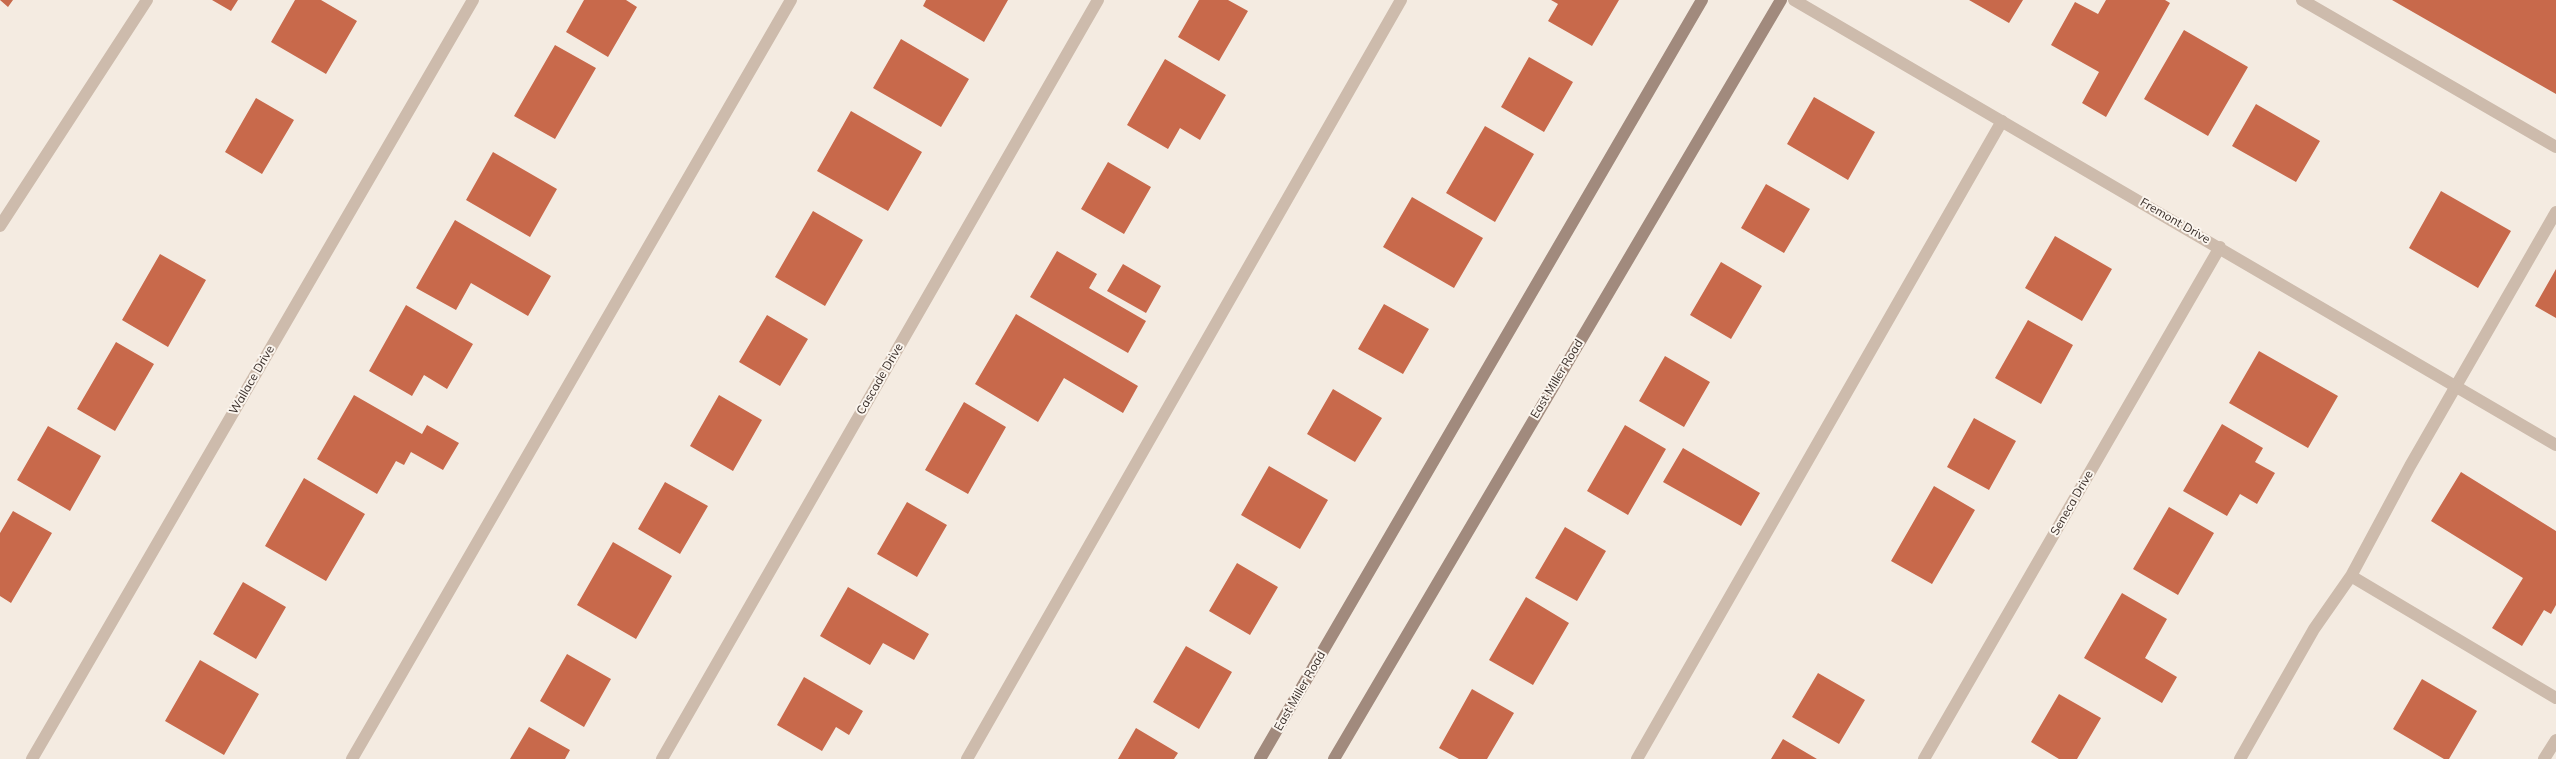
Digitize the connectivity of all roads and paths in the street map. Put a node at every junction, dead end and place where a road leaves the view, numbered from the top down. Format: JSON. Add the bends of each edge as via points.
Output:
{"nodes":[{"id":1,"x":147,"y":0,"type":"edge"},
{"id":2,"x":473,"y":0,"type":"edge"},
{"id":3,"x":791,"y":0,"type":"edge"},
{"id":4,"x":1098,"y":0,"type":"edge"},
{"id":5,"x":1401,"y":0,"type":"edge"},
{"id":6,"x":1702,"y":0,"type":"edge"},
{"id":7,"x":1781,"y":0,"type":"edge"},
{"id":8,"x":1794,"y":0,"type":"edge"},
{"id":9,"x":2302,"y":0,"type":"edge"},
{"id":10,"x":2002,"y":121,"type":"junction"},
{"id":11,"x":2556,"y":147,"type":"edge"},
{"id":12,"x":2556,"y":212,"type":"edge"},
{"id":13,"x":0,"y":226,"type":"edge"},
{"id":14,"x":2220,"y":247,"type":"junction"},
{"id":15,"x":2456,"y":386,"type":"junction"},
{"id":16,"x":2556,"y":445,"type":"edge"},
{"id":17,"x":2351,"y":576,"type":"junction"},
{"id":18,"x":2556,"y":698,"type":"edge"},
{"id":19,"x":2556,"y":740,"type":"edge"},
{"id":20,"x":32,"y":759,"type":"edge"},
{"id":21,"x":352,"y":759,"type":"edge"},
{"id":22,"x":662,"y":759,"type":"edge"},
{"id":23,"x":966,"y":759,"type":"edge"},
{"id":24,"x":1260,"y":759,"type":"edge"},
{"id":25,"x":1334,"y":759,"type":"edge"},
{"id":26,"x":1637,"y":759,"type":"edge"},
{"id":27,"x":1924,"y":759,"type":"edge"},
{"id":28,"x":2240,"y":759,"type":"edge"},
{"id":29,"x":2544,"y":759,"type":"edge"}],
"edges":[{"from":1,"to":13,"type":"street"},
{"from":2,"to":20,"type":"street","name":"Wallace Drive"},
{"from":3,"to":21,"type":"street"},
{"from":4,"to":22,"type":"street","name":"Cascade Drive"},
{"from":5,"to":23,"type":"street"},
{"from":6,"to":24,"type":"main road","name":"East Miller Road"},
{"from":7,"to":25,"type":"main road","name":"East Miller Road"},
{"from":8,"to":10,"type":"street","name":"Fremont Drive"},
{"from":9,"to":11,"type":"street"},
{"from":10,"to":14,"type":"street","name":"Fremont Drive"},
{"from":10,"to":26,"type":"street"},
{"from":12,"to":15,"type":"street"},
{"from":14,"to":15,"type":"street","name":"Fremont Drive"},
{"from":14,"to":27,"type":"street","name":"Seneca Drive"},
{"from":15,"to":16,"type":"street","name":"Fremont Drive"},
{"from":15,"to":17,"type":"street"},
{"from":17,"to":18,"type":"street"},
{"from":17,"to":28,"type":"street","via":[[2314,629]]},
{"from":19,"to":29,"type":"street"}]}
